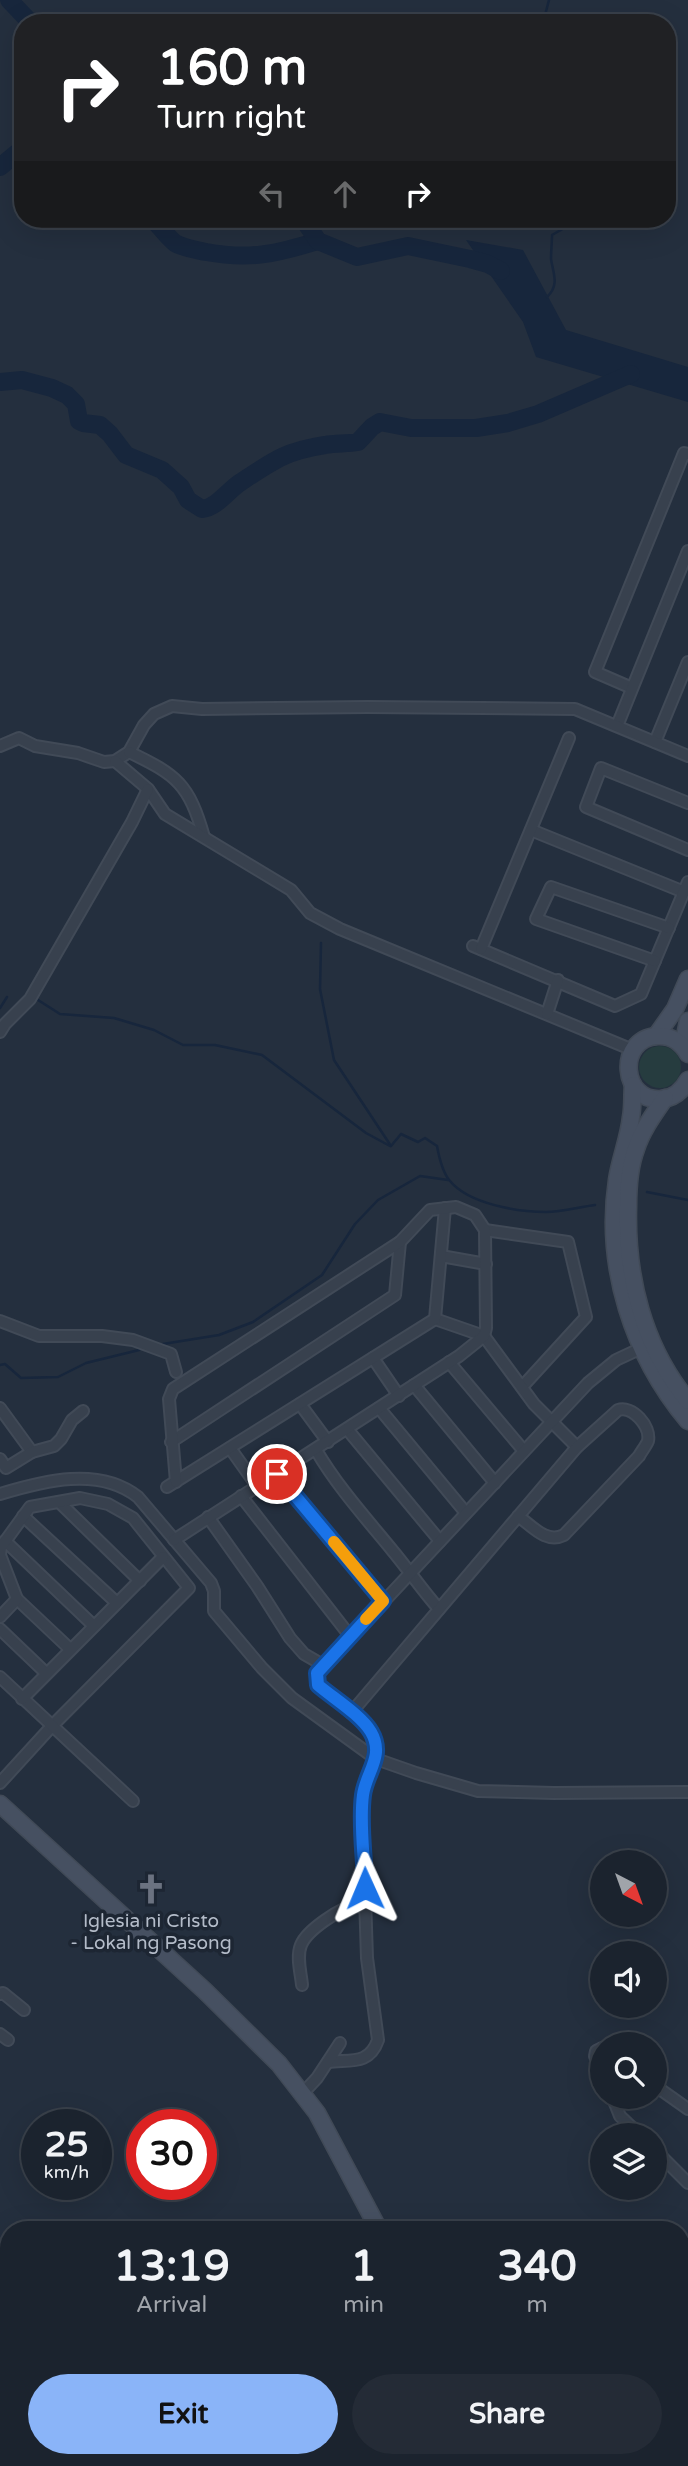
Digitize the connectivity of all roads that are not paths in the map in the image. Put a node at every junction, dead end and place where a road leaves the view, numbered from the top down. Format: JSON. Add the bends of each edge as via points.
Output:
{"nodes":[{"id":1,"x":688,"y":454,"type":"edge"},
{"id":2,"x":688,"y":551,"type":"edge"},
{"id":3,"x":688,"y":662,"type":"edge"},
{"id":4,"x":632,"y":688,"type":"junction"},
{"id":5,"x":617,"y":726,"type":"junction"},
{"id":6,"x":569,"y":738,"type":"dead end"},
{"id":7,"x":655,"y":742,"type":"junction"},
{"id":8,"x":0,"y":746,"type":"edge"},
{"id":9,"x":128,"y":752,"type":"junction"},
{"id":10,"x":688,"y":756,"type":"edge"},
{"id":11,"x":115,"y":761,"type":"junction"},
{"id":12,"x":148,"y":789,"type":"junction"},
{"id":13,"x":688,"y":803,"type":"edge"},
{"id":14,"x":531,"y":830,"type":"junction"},
{"id":15,"x":204,"y":838,"type":"junction"},
{"id":16,"x":688,"y":850,"type":"edge"},
{"id":17,"x":686,"y":887,"type":"edge"},
{"id":18,"x":669,"y":928,"type":"junction"},
{"id":19,"x":654,"y":961,"type":"junction"},
{"id":20,"x":688,"y":979,"type":"edge"},
{"id":21,"x":558,"y":980,"type":"junction"},
{"id":22,"x":547,"y":1014,"type":"junction"},
{"id":23,"x":688,"y":1021,"type":"edge"},
{"id":24,"x":0,"y":1032,"type":"edge"},
{"id":25,"x":656,"y":1036,"type":"junction"},
{"id":26,"x":633,"y":1050,"type":"junction"},
{"id":27,"x":685,"y":1050,"type":"edge"},
{"id":28,"x":688,"y":1080,"type":"edge"},
{"id":29,"x":633,"y":1085,"type":"junction"},
{"id":30,"x":665,"y":1098,"type":"junction"},
{"id":31,"x":445,"y":1209,"type":"junction"},
{"id":32,"x":485,"y":1230,"type":"junction"},
{"id":33,"x":400,"y":1242,"type":"junction"},
{"id":34,"x":441,"y":1256,"type":"junction"},
{"id":35,"x":486,"y":1264,"type":"junction"},
{"id":36,"x":435,"y":1318,"type":"junction"},
{"id":37,"x":0,"y":1321,"type":"edge"},
{"id":38,"x":484,"y":1336,"type":"junction"},
{"id":39,"x":647,"y":1346,"type":"junction"},
{"id":40,"x":373,"y":1358,"type":"junction"},
{"id":41,"x":449,"y":1363,"type":"junction"},
{"id":42,"x":176,"y":1372,"type":"dead end"},
{"id":43,"x":414,"y":1385,"type":"junction"},
{"id":44,"x":522,"y":1387,"type":"junction"},
{"id":45,"x":399,"y":1395,"type":"junction"},
{"id":46,"x":688,"y":1401,"type":"edge"},
{"id":47,"x":300,"y":1404,"type":"junction"},
{"id":48,"x":0,"y":1408,"type":"edge"},
{"id":49,"x":379,"y":1408,"type":"junction"},
{"id":50,"x":83,"y":1411,"type":"dead end"},
{"id":51,"x":688,"y":1421,"type":"edge"},
{"id":52,"x":552,"y":1422,"type":"junction"},
{"id":53,"x":347,"y":1429,"type":"junction"},
{"id":54,"x":172,"y":1442,"type":"junction"},
{"id":55,"x":328,"y":1442,"type":"junction"},
{"id":56,"x":577,"y":1447,"type":"junction"},
{"id":57,"x":230,"y":1448,"type":"junction"},
{"id":58,"x":316,"y":1450,"type":"junction"},
{"id":59,"x":524,"y":1451,"type":"junction"},
{"id":60,"x":32,"y":1452,"type":"junction"},
{"id":61,"x":2,"y":1466,"type":"edge"},
{"id":62,"x":277,"y":1474,"type":"junction"},
{"id":63,"x":495,"y":1483,"type":"junction"},
{"id":64,"x":257,"y":1486,"type":"junction"},
{"id":65,"x":0,"y":1494,"type":"edge"},
{"id":66,"x":241,"y":1496,"type":"junction"},
{"id":67,"x":59,"y":1502,"type":"junction"},
{"id":68,"x":466,"y":1513,"type":"junction"},
{"id":69,"x":23,"y":1516,"type":"junction"},
{"id":70,"x":518,"y":1516,"type":"junction"},
{"id":71,"x":208,"y":1517,"type":"junction"},
{"id":72,"x":174,"y":1540,"type":"junction"},
{"id":73,"x":5,"y":1541,"type":"junction"},
{"id":74,"x":440,"y":1541,"type":"junction"},
{"id":75,"x":163,"y":1557,"type":"junction"},
{"id":76,"x":410,"y":1572,"type":"junction"},
{"id":77,"x":140,"y":1581,"type":"junction"},
{"id":78,"x":17,"y":1599,"type":"junction"},
{"id":79,"x":383,"y":1601,"type":"junction"},
{"id":80,"x":117,"y":1603,"type":"junction"},
{"id":81,"x":439,"y":1609,"type":"junction"},
{"id":82,"x":0,"y":1617,"type":"edge"},
{"id":83,"x":94,"y":1626,"type":"junction"},
{"id":84,"x":0,"y":1629,"type":"edge"},
{"id":85,"x":350,"y":1636,"type":"junction"},
{"id":86,"x":70,"y":1649,"type":"junction"},
{"id":87,"x":323,"y":1665,"type":"junction"},
{"id":88,"x":46,"y":1673,"type":"junction"},
{"id":89,"x":0,"y":1677,"type":"edge"},
{"id":90,"x":22,"y":1699,"type":"junction"},
{"id":91,"x":351,"y":1713,"type":"junction"},
{"id":92,"x":52,"y":1726,"type":"junction"},
{"id":93,"x":376,"y":1759,"type":"junction"},
{"id":94,"x":0,"y":1783,"type":"edge"},
{"id":95,"x":688,"y":1792,"type":"edge"},
{"id":96,"x":133,"y":1801,"type":"dead end"},
{"id":97,"x":0,"y":1804,"type":"edge"},
{"id":98,"x":366,"y":1909,"type":"junction"},
{"id":99,"x":302,"y":1985,"type":"dead end"},
{"id":100,"x":0,"y":1993,"type":"edge"},
{"id":101,"x":24,"y":2010,"type":"dead end"},
{"id":102,"x":340,"y":2043,"type":"dead end"},
{"id":103,"x":328,"y":2062,"type":"junction"},
{"id":104,"x":303,"y":2093,"type":"junction"},
{"id":105,"x":667,"y":2094,"type":"edge"},
{"id":106,"x":617,"y":2109,"type":"edge"},
{"id":107,"x":688,"y":2109,"type":"edge"},
{"id":108,"x":627,"y":2123,"type":"edge"},
{"id":109,"x":667,"y":2161,"type":"edge"},
{"id":110,"x":687,"y":2179,"type":"edge"},
{"id":111,"x":374,"y":2221,"type":"edge"}],
"edges":[{"from":1,"to":4,"type":"street","via":[[684,453],[595,672]]},
{"from":2,"to":4,"type":"street"},
{"from":3,"to":7,"type":"street"},
{"from":4,"to":5,"type":"street"},
{"from":5,"to":7,"type":"street"},
{"from":5,"to":9,"type":"street","via":[[575,709],[172,706],[154,714]]},
{"from":6,"to":14,"type":"street"},
{"from":7,"to":10,"type":"street"},
{"from":8,"to":11,"type":"street","via":[[19,738],[35,746]]},
{"from":9,"to":11,"type":"street"},
{"from":9,"to":15,"type":"street","via":[[180,782]]},
{"from":11,"to":12,"type":"street"},
{"from":12,"to":15,"type":"street","via":[[165,814]]},
{"from":12,"to":24,"type":"street","via":[[30,999]]},
{"from":13,"to":16,"type":"street","via":[[601,768],[586,807]]},
{"from":14,"to":17,"type":"street"},
{"from":14,"to":21,"type":"street","via":[[477,948]]},
{"from":15,"to":22,"type":"street","via":[[290,890],[310,913],[340,929]]},
{"from":17,"to":18,"type":"street"},
{"from":18,"to":19,"type":"street"},
{"from":18,"to":19,"type":"street","via":[[551,887],[536,919]]},
{"from":19,"to":21,"type":"street","via":[[641,994],[615,1006]]},
{"from":20,"to":25,"type":"main road"},
{"from":21,"to":22,"type":"street"},
{"from":22,"to":26,"type":"street"},
{"from":23,"to":27,"type":"main road"},
{"from":25,"to":26,"type":"main road"},
{"from":25,"to":27,"type":"main road","via":[[668,1037]]},
{"from":26,"to":29,"type":"main road","via":[[627,1068]]},
{"from":28,"to":30,"type":"main road","via":[[677,1094]]},
{"from":29,"to":30,"type":"main road","via":[[647,1097]]},
{"from":29,"to":39,"type":"main road","via":[[631,1119],[617,1182],[614,1240],[630,1320]]},
{"from":30,"to":39,"type":"main road","via":[[635,1150],[628,1183],[627,1239]]},
{"from":31,"to":32,"type":"street","via":[[456,1207],[475,1215]]},
{"from":31,"to":33,"type":"street","via":[[430,1210]]},
{"from":31,"to":34,"type":"street"},
{"from":32,"to":35,"type":"street"},
{"from":32,"to":44,"type":"street","via":[[568,1242],[586,1317]]},
{"from":33,"to":54,"type":"street","via":[[395,1295]]},
{"from":33,"to":54,"type":"street","via":[[173,1389],[169,1399]]},
{"from":34,"to":35,"type":"street"},
{"from":34,"to":36,"type":"street"},
{"from":35,"to":38,"type":"street"},
{"from":36,"to":38,"type":"street"},
{"from":36,"to":40,"type":"street"},
{"from":37,"to":42,"type":"street","via":[[39,1336],[133,1340],[171,1354]]},
{"from":38,"to":41,"type":"street"},
{"from":38,"to":44,"type":"street"},
{"from":39,"to":46,"type":"main road"},
{"from":39,"to":51,"type":"main road","via":[[668,1397]]},
{"from":39,"to":52,"type":"street","via":[[616,1360]]},
{"from":40,"to":45,"type":"street"},
{"from":40,"to":47,"type":"street"},
{"from":41,"to":43,"type":"street"},
{"from":41,"to":59,"type":"street"},
{"from":43,"to":45,"type":"street"},
{"from":43,"to":63,"type":"street"},
{"from":44,"to":52,"type":"street"},
{"from":45,"to":49,"type":"street"},
{"from":47,"to":55,"type":"street"},
{"from":47,"to":57,"type":"street"},
{"from":48,"to":60,"type":"street"},
{"from":49,"to":53,"type":"street"},
{"from":49,"to":68,"type":"street"},
{"from":50,"to":60,"type":"street","via":[[54,1446]]},
{"from":52,"to":56,"type":"street"},
{"from":52,"to":59,"type":"street"},
{"from":53,"to":55,"type":"street"},
{"from":53,"to":74,"type":"street"},
{"from":54,"to":57,"type":"street","via":[[172,1484]]},
{"from":55,"to":58,"type":"street"},
{"from":56,"to":70,"type":"street"},
{"from":56,"to":70,"type":"street","via":[[625,1408],[632,1410],[648,1431],[648,1442],[639,1456],[564,1535],[547,1537]]},
{"from":57,"to":64,"type":"street"},
{"from":58,"to":62,"type":"street"},
{"from":58,"to":76,"type":"street"},
{"from":59,"to":63,"type":"street"},
{"from":60,"to":61,"type":"street"},
{"from":62,"to":64,"type":"street"},
{"from":62,"to":79,"type":"street"},
{"from":63,"to":68,"type":"street"},
{"from":64,"to":66,"type":"street"},
{"from":65,"to":72,"type":"street","via":[[56,1480],[106,1481],[138,1497]]},
{"from":66,"to":71,"type":"street"},
{"from":66,"to":85,"type":"street"},
{"from":67,"to":69,"type":"street","via":[[30,1507]]},
{"from":67,"to":75,"type":"street","via":[[80,1498],[108,1504],[133,1518]]},
{"from":67,"to":77,"type":"street"},
{"from":68,"to":74,"type":"street"},
{"from":69,"to":73,"type":"street"},
{"from":69,"to":80,"type":"street"},
{"from":70,"to":81,"type":"street"},
{"from":71,"to":72,"type":"street"},
{"from":71,"to":87,"type":"street","via":[[290,1638],[304,1654]]},
{"from":72,"to":93,"type":"street","via":[[211,1583],[217,1615],[262,1668],[292,1698]]},
{"from":73,"to":78,"type":"street","via":[[0,1555]]},
{"from":73,"to":83,"type":"street"},
{"from":74,"to":76,"type":"street"},
{"from":75,"to":77,"type":"street"},
{"from":75,"to":92,"type":"street","via":[[188,1588]]},
{"from":76,"to":79,"type":"street"},
{"from":76,"to":81,"type":"street"},
{"from":77,"to":80,"type":"street"},
{"from":78,"to":82,"type":"street"},
{"from":78,"to":86,"type":"street"},
{"from":79,"to":85,"type":"street"},
{"from":80,"to":83,"type":"street"},
{"from":81,"to":91,"type":"street"},
{"from":83,"to":86,"type":"street"},
{"from":84,"to":88,"type":"street"},
{"from":85,"to":87,"type":"street"},
{"from":86,"to":88,"type":"street"},
{"from":87,"to":91,"type":"street","via":[[317,1673],[318,1685]]},
{"from":88,"to":90,"type":"street"},
{"from":89,"to":90,"type":"street"},
{"from":90,"to":92,"type":"street"},
{"from":91,"to":93,"type":"street","via":[[371,1733]]},
{"from":92,"to":94,"type":"street"},
{"from":92,"to":96,"type":"street"},
{"from":93,"to":95,"type":"street","via":[[478,1791]]},
{"from":93,"to":98,"type":"street","via":[[362,1805]]},
{"from":97,"to":104,"type":"main road","via":[[224,2009]]},
{"from":98,"to":99,"type":"street","via":[[356,1905],[345,1908],[305,1939],[299,1956]]},
{"from":98,"to":103,"type":"street","via":[[378,2040],[363,2060]]},
{"from":100,"to":101,"type":"street"},
{"from":102,"to":103,"type":"street"},
{"from":103,"to":104,"type":"street"},
{"from":104,"to":111,"type":"main road"},
{"from":105,"to":107,"type":"street"},
{"from":106,"to":108,"type":"street"},
{"from":109,"to":110,"type":"street"}]}
